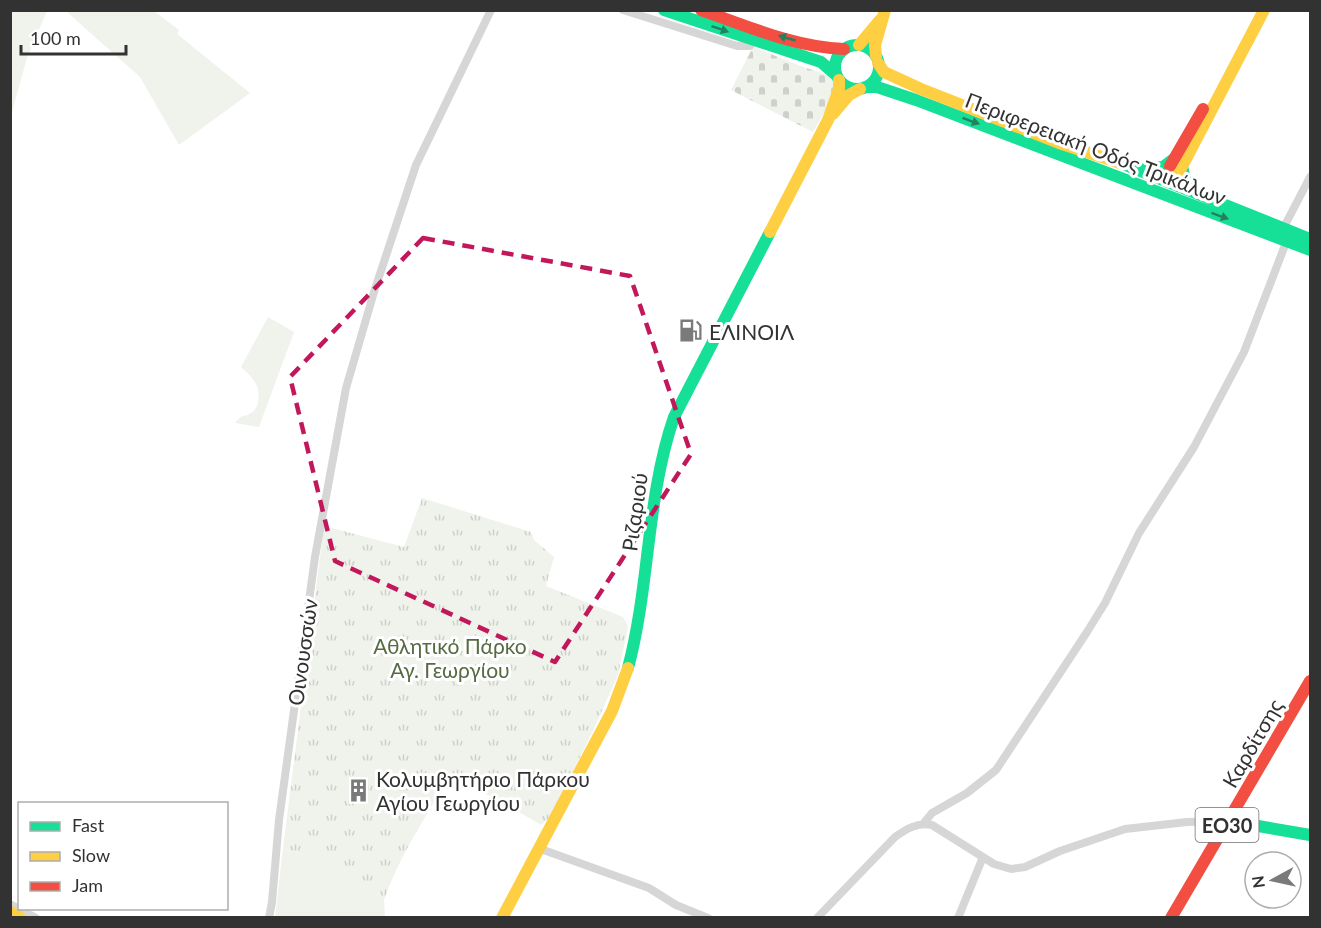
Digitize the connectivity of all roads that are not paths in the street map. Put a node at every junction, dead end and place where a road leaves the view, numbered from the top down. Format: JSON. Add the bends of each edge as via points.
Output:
{"nodes":[{"id":1,"x":491,"y":10,"type":"edge"},
{"id":2,"x":623,"y":10,"type":"edge"},
{"id":3,"x":664,"y":10,"type":"edge"},
{"id":4,"x":701,"y":10,"type":"edge"},
{"id":5,"x":1256,"y":10,"type":"edge"},
{"id":6,"x":1264,"y":10,"type":"edge"},
{"id":7,"x":884,"y":14,"type":"edge"},
{"id":8,"x":753,"y":40,"type":"junction"},
{"id":9,"x":859,"y":45,"type":"junction"},
{"id":10,"x":844,"y":49,"type":"junction"},
{"id":11,"x":877,"y":60,"type":"junction"},
{"id":12,"x":838,"y":77,"type":"junction"},
{"id":13,"x":863,"y":88,"type":"junction"},
{"id":14,"x":828,"y":120,"type":"junction"},
{"id":15,"x":1178,"y":162,"type":"junction"},
{"id":16,"x":1142,"y":170,"type":"junction"},
{"id":17,"x":1311,"y":177,"type":"edge"},
{"id":18,"x":1168,"y":180,"type":"junction"},
{"id":19,"x":1194,"y":190,"type":"junction"},
{"id":20,"x":1161,"y":193,"type":"junction"},
{"id":21,"x":1284,"y":227,"type":"junction"},
{"id":22,"x":1311,"y":239,"type":"edge"},
{"id":23,"x":1287,"y":240,"type":"junction"},
{"id":24,"x":1311,"y":250,"type":"edge"},
{"id":25,"x":1311,"y":681,"type":"edge"},
{"id":26,"x":1229,"y":821,"type":"junction"},
{"id":27,"x":923,"y":824,"type":"junction"},
{"id":28,"x":1311,"y":835,"type":"edge"},
{"id":29,"x":538,"y":848,"type":"junction"},
{"id":30,"x":983,"y":857,"type":"junction"},
{"id":31,"x":21,"y":910,"type":"edge"},
{"id":32,"x":10,"y":912,"type":"edge"},
{"id":33,"x":20,"y":918,"type":"edge"},
{"id":34,"x":36,"y":918,"type":"edge"},
{"id":35,"x":270,"y":918,"type":"edge"},
{"id":36,"x":502,"y":918,"type":"edge"},
{"id":37,"x":708,"y":918,"type":"edge"},
{"id":38,"x":817,"y":918,"type":"edge"},
{"id":39,"x":958,"y":918,"type":"edge"},
{"id":40,"x":1172,"y":918,"type":"edge"}],
"edges":[{"from":1,"to":35,"type":"street","name":"Οινουσσών","via":[[416,165],[346,388],[315,557],[279,820]]},
{"from":2,"to":8,"type":"street","via":[[737,46],[750,46]]},
{"from":3,"to":8,"type":"main road","one_way":true},
{"from":10,"to":4,"type":"main road","one_way":true,"via":[[832,50],[789,39]]},
{"from":5,"to":15,"type":"main road"},
{"from":6,"to":15,"type":"main road"},
{"from":7,"to":9,"type":"main road"},
{"from":7,"to":11,"type":"main road","via":[[875,45]]},
{"from":8,"to":12,"type":"main road","via":[[821,62]]},
{"from":9,"to":10,"type":"main road"},
{"from":9,"to":11,"type":"main road","via":[[868,48]]},
{"from":10,"to":12,"type":"main road","via":[[835,63]]},
{"from":11,"to":13,"type":"main road","via":[[875,79]]},
{"from":11,"to":16,"type":"main road","name":"Περιφερειακή Οδός Τρικάλων","via":[[884,72],[921,89],[1059,143]]},
{"from":12,"to":13,"type":"main road","via":[[848,87]]},
{"from":12,"to":14,"type":"main road","name":"Ριζαριού","via":[[839,89]]},
{"from":13,"to":14,"type":"main road","name":"Ριζαριού","via":[[849,95]]},
{"from":13,"to":20,"type":"main road","name":"Περιφερειακή Οδός Τρικάλων","one_way":true,"via":[[877,87],[916,100]]},
{"from":14,"to":29,"type":"main road","name":"Ριζαριού","via":[[674,417],[659,470],[643,593],[625,679],[612,711]]},
{"from":15,"to":16,"type":"main road"},
{"from":15,"to":18,"type":"main road"},
{"from":15,"to":19,"type":"main road"},
{"from":16,"to":18,"type":"main road","name":"Περιφερειακή Οδός Τρικάλων"},
{"from":17,"to":21,"type":"street"},
{"from":18,"to":19,"type":"main road","name":"Περιφερειακή Οδός Τρικάλων"},
{"from":18,"to":20,"type":"main road"},
{"from":19,"to":21,"type":"main road","name":"Περιφερειακή Οδός Τρικάλων"},
{"from":20,"to":23,"type":"main road","name":"Περιφερειακή Οδός Τρικάλων","one_way":true},
{"from":21,"to":22,"type":"main road","name":"Περιφερειακή Οδός Τρικάλων"},
{"from":23,"to":24,"type":"main road","name":"Περιφερειακή Οδός Τρικάλων"},
{"from":23,"to":27,"type":"street","via":[[1244,352],[1194,447],[1139,533],[1096,619],[996,770],[932,813]]},
{"from":25,"to":26,"type":"main road","name":"Καρδίτσης","number":"ΕΟ30"},
{"from":26,"to":28,"type":"main road"},
{"from":26,"to":30,"type":"street","via":[[1125,829],[1018,868],[1005,869]]},
{"from":26,"to":40,"type":"main road","name":"Καρδίτσης","number":"ΕΟ30"},
{"from":27,"to":30,"type":"street","via":[[932,825]]},
{"from":27,"to":38,"type":"street","via":[[895,837]]},
{"from":29,"to":36,"type":"main road","name":"Ριζαριού"},
{"from":29,"to":37,"type":"street","via":[[649,888]]},
{"from":30,"to":39,"type":"street"},
{"from":31,"to":34,"type":"street"},
{"from":32,"to":33,"type":"main road"}]}
